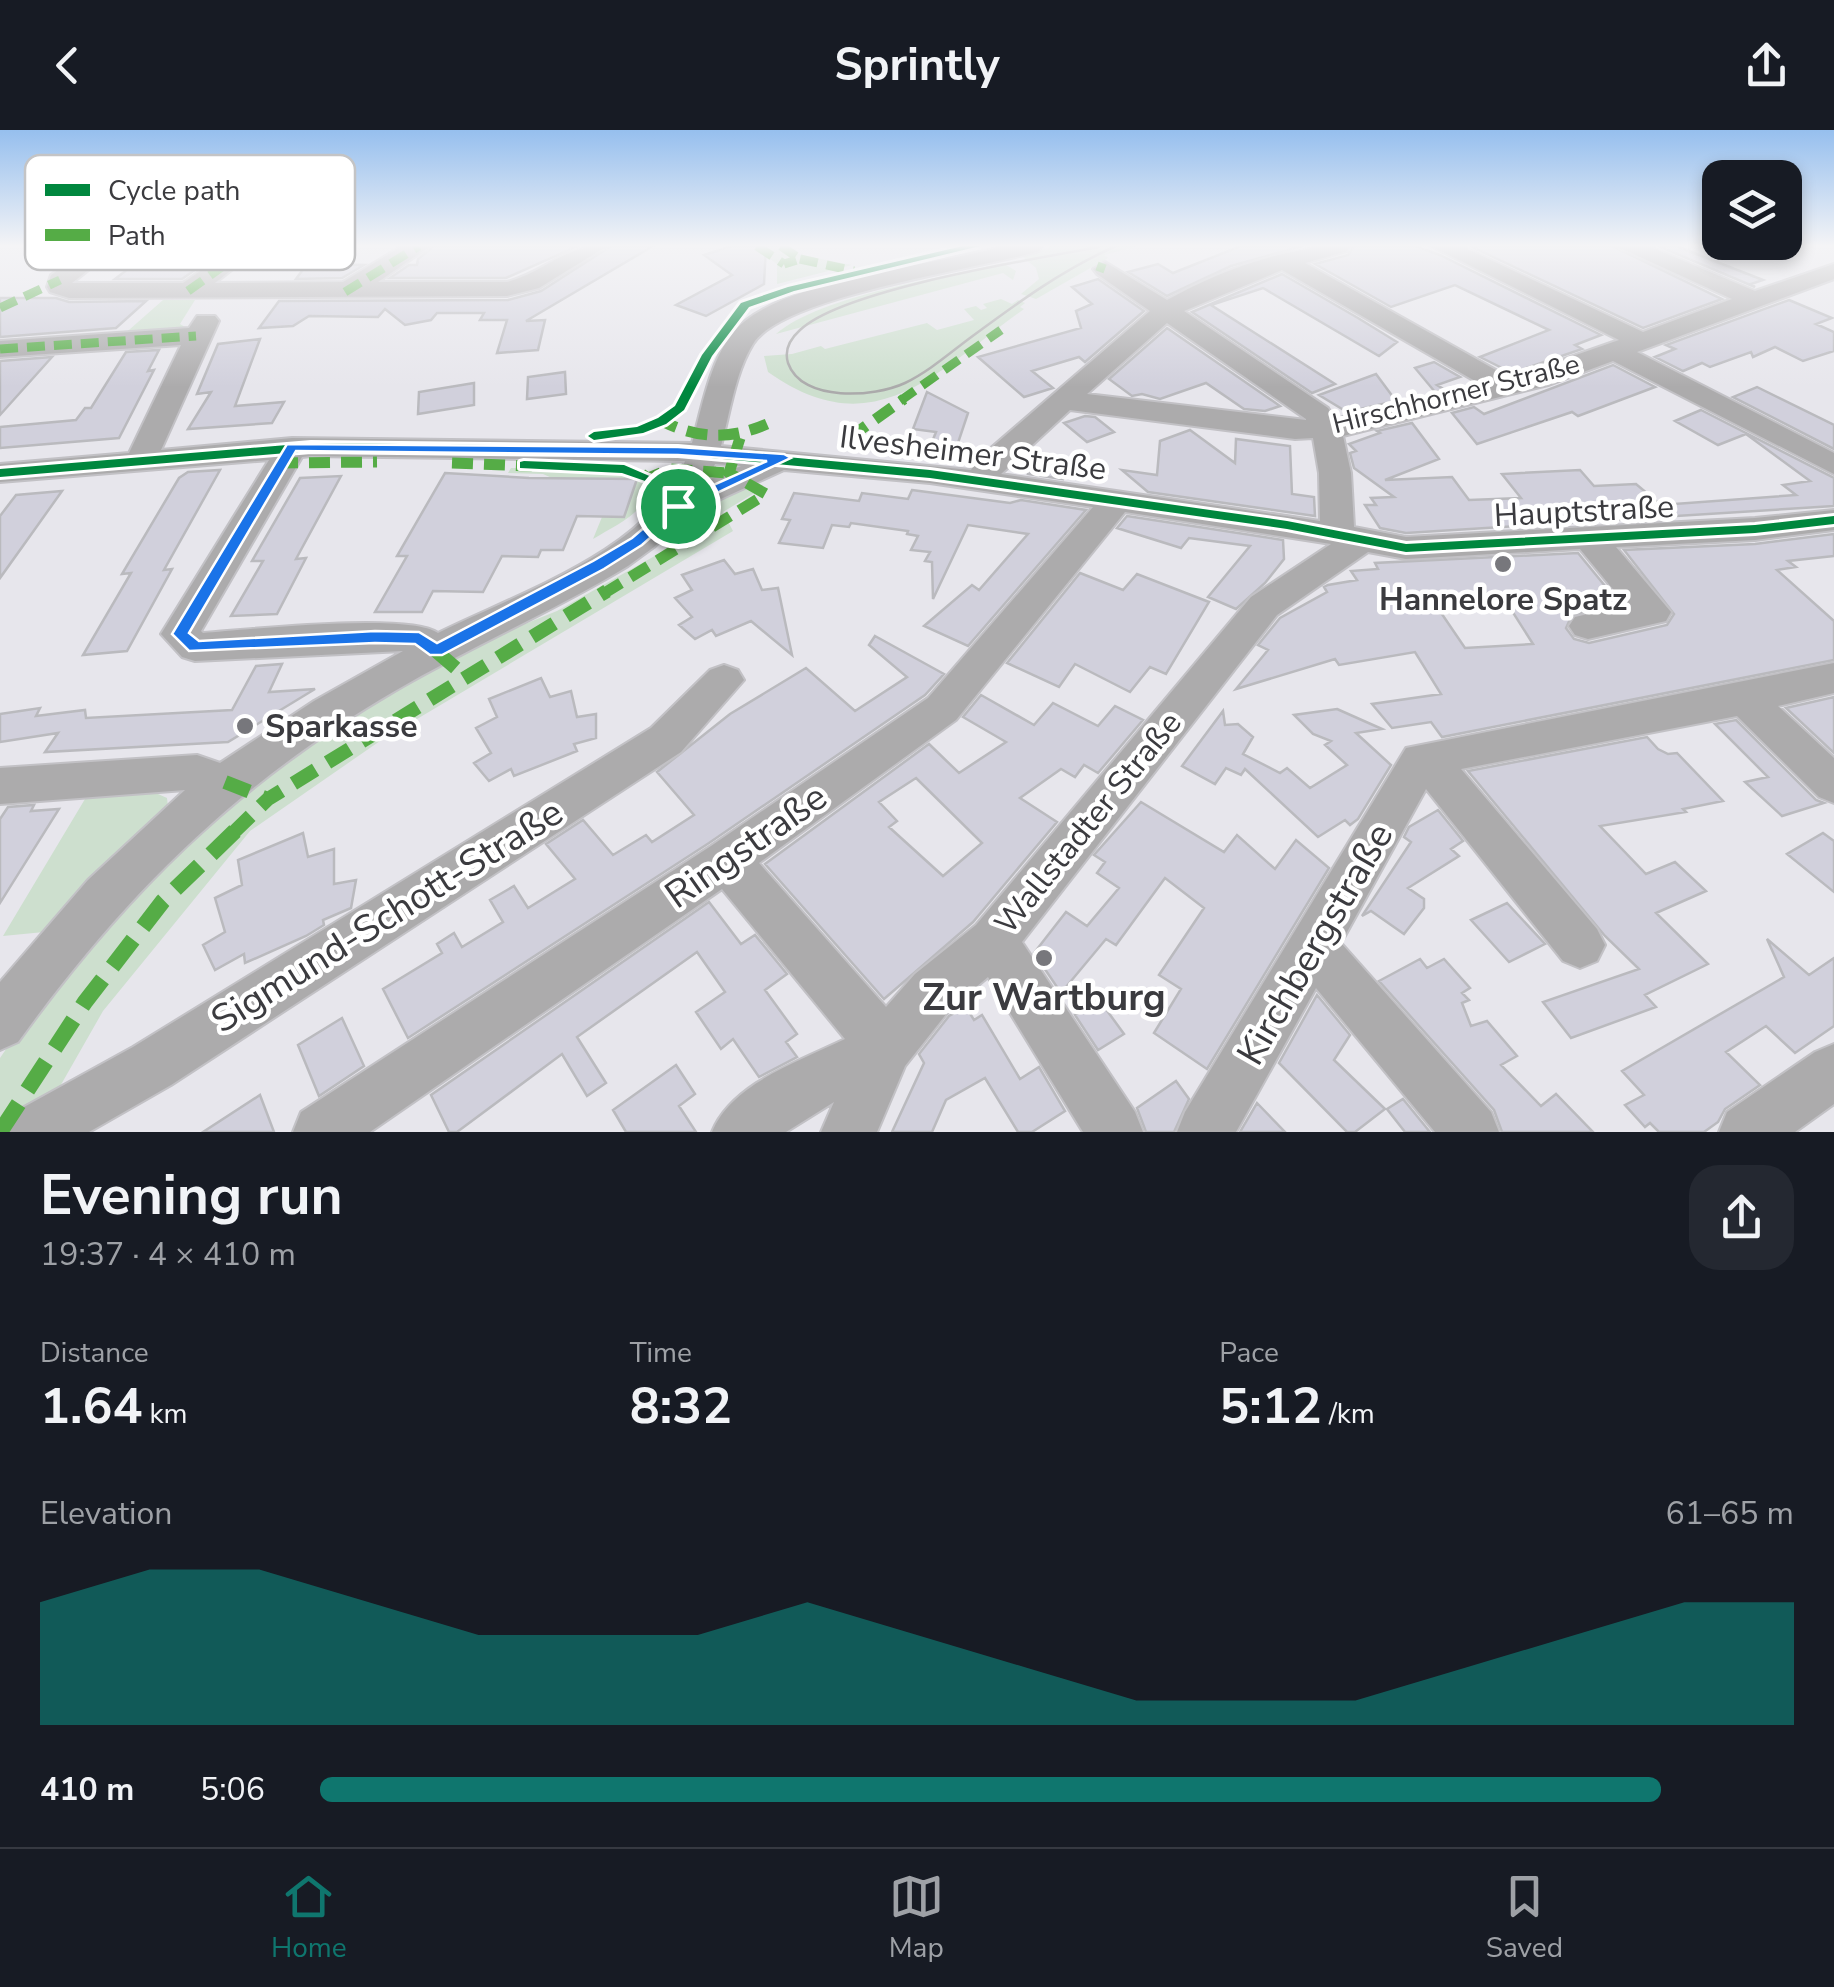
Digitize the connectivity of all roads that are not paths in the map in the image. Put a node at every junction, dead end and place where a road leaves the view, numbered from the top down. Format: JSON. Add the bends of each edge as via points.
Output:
{"nodes":[{"id":1,"x":234,"y":293,"type":"edge"},
{"id":2,"x":831,"y":293,"type":"edge"},
{"id":3,"x":1139,"y":293,"type":"edge"},
{"id":4,"x":1195,"y":293,"type":"edge"},
{"id":5,"x":1340,"y":293,"type":"edge"},
{"id":6,"x":1529,"y":293,"type":"edge"},
{"id":7,"x":1739,"y":293,"type":"edge"},
{"id":8,"x":1775,"y":293,"type":"edge"},
{"id":9,"x":1756,"y":300,"type":"junction"},
{"id":10,"x":1165,"y":311,"type":"junction"},
{"id":11,"x":196,"y":336,"type":"junction"},
{"id":12,"x":1628,"y":346,"type":"junction"},
{"id":13,"x":0,"y":350,"type":"edge"},
{"id":14,"x":1506,"y":387,"type":"junction"},
{"id":15,"x":1064,"y":400,"type":"junction"},
{"id":16,"x":718,"y":408,"type":"junction"},
{"id":17,"x":1327,"y":429,"type":"junction"},
{"id":18,"x":292,"y":447,"type":"junction"},
{"id":19,"x":631,"y":450,"type":"junction"},
{"id":20,"x":706,"y":452,"type":"junction"},
{"id":21,"x":784,"y":458,"type":"junction"},
{"id":22,"x":141,"y":460,"type":"junction"},
{"id":23,"x":1834,"y":464,"type":"edge"},
{"id":24,"x":2,"y":475,"type":"edge"},
{"id":25,"x":982,"y":482,"type":"junction"},
{"id":26,"x":1117,"y":500,"type":"junction"},
{"id":27,"x":678,"y":506,"type":"junction"},
{"id":28,"x":1834,"y":520,"type":"edge"},
{"id":29,"x":1348,"y":538,"type":"junction"},
{"id":30,"x":1590,"y":539,"type":"junction"},
{"id":31,"x":1588,"y":626,"type":"dead end"},
{"id":32,"x":436,"y":651,"type":"junction"},
{"id":33,"x":1834,"y":678,"type":"edge"},
{"id":34,"x":724,"y":680,"type":"dead end"},
{"id":35,"x":1744,"y":699,"type":"junction"},
{"id":36,"x":1426,"y":758,"type":"junction"},
{"id":37,"x":225,"y":782,"type":"junction"},
{"id":38,"x":1834,"y":785,"type":"edge"},
{"id":39,"x":0,"y":786,"type":"edge"},
{"id":40,"x":727,"y":860,"type":"junction"},
{"id":41,"x":993,"y":940,"type":"junction"},
{"id":42,"x":1580,"y":945,"type":"dead end"},
{"id":43,"x":1314,"y":948,"type":"junction"},
{"id":44,"x":0,"y":1024,"type":"edge"},
{"id":45,"x":886,"y":1047,"type":"junction"},
{"id":46,"x":1834,"y":1071,"type":"edge"},
{"id":47,"x":36,"y":1132,"type":"edge"},
{"id":48,"x":321,"y":1132,"type":"edge"},
{"id":49,"x":740,"y":1132,"type":"edge"},
{"id":50,"x":849,"y":1132,"type":"edge"},
{"id":51,"x":1115,"y":1132,"type":"edge"},
{"id":52,"x":1205,"y":1132,"type":"edge"},
{"id":53,"x":1471,"y":1132,"type":"edge"},
{"id":54,"x":1747,"y":1132,"type":"edge"}],
"edges":[{"from":1,"to":11,"type":"street"},
{"from":2,"to":16,"type":"street","via":[[755,324],[740,342]]},
{"from":3,"to":10,"type":"street"},
{"from":4,"to":10,"type":"street"},
{"from":5,"to":14,"type":"street"},
{"from":6,"to":12,"type":"street"},
{"from":7,"to":9,"type":"street"},
{"from":8,"to":9,"type":"street","name":"Hirschhorner Straße"},
{"from":9,"to":12,"type":"street","name":"Hirschhorner Straße"},
{"from":10,"to":15,"type":"street"},
{"from":10,"to":17,"type":"street","via":[[1318,414]]},
{"from":11,"to":13,"type":"street"},
{"from":11,"to":22,"type":"street"},
{"from":12,"to":14,"type":"street","name":"Hirschhorner Straße"},
{"from":12,"to":23,"type":"street"},
{"from":14,"to":17,"type":"street","name":"Hirschhorner Straße"},
{"from":15,"to":17,"type":"street","name":"Hirschhorner Straße"},
{"from":15,"to":25,"type":"street","via":[[988,467]]},
{"from":16,"to":19,"type":"street"},
{"from":16,"to":20,"type":"street"},
{"from":16,"to":21,"type":"street"},
{"from":17,"to":29,"type":"street"},
{"from":18,"to":19,"type":"street","name":"Ilvesheimer Straße"},
{"from":18,"to":22,"type":"street","name":"Ilvesheimer Straße"},
{"from":18,"to":32,"type":"street","via":[[180,634],[195,647],[375,637],[419,638]]},
{"from":19,"to":20,"type":"street","name":"Ilvesheimer Straße"},
{"from":19,"to":27,"type":"street","via":[[662,472]]},
{"from":20,"to":21,"type":"street","name":"Ilvesheimer Straße"},
{"from":20,"to":27,"type":"street"},
{"from":21,"to":25,"type":"street","name":"Ilvesheimer Straße"},
{"from":21,"to":27,"type":"street"},
{"from":22,"to":24,"type":"street","name":"Ilvesheimer Straße"},
{"from":25,"to":26,"type":"street","name":"Ilvesheimer Straße"},
{"from":26,"to":29,"type":"street","name":"Ilvesheimer Straße"},
{"from":26,"to":40,"type":"street","name":"Ringstraße","via":[[942,709]]},
{"from":27,"to":32,"type":"street","via":[[637,542]]},
{"from":28,"to":30,"type":"street","name":"Hauptstraße"},
{"from":29,"to":30,"type":"street","name":"Hauptstraße","via":[[1417,548]]},
{"from":29,"to":41,"type":"street","name":"Wallstadter Straße","via":[[1264,606]]},
{"from":30,"to":31,"type":"street","name":"Hauptstraße","via":[[1653,612]]},
{"from":32,"to":37,"type":"street","via":[[318,718]]},
{"from":33,"to":35,"type":"street"},
{"from":34,"to":47,"type":"street","name":"Sigmund-Schott-Straße","via":[[666,740],[152,1066]]},
{"from":35,"to":36,"type":"street"},
{"from":35,"to":38,"type":"street"},
{"from":36,"to":42,"type":"street"},
{"from":36,"to":43,"type":"street","name":"Kirchbergstraße"},
{"from":37,"to":39,"type":"street","via":[[197,772]]},
{"from":37,"to":44,"type":"street","via":[[138,860],[54,950]]},
{"from":40,"to":45,"type":"street"},
{"from":40,"to":48,"type":"street","name":"Ringstraße"},
{"from":41,"to":45,"type":"street","name":"Wallstadter Straße","via":[[933,990]]},
{"from":41,"to":51,"type":"street"},
{"from":43,"to":52,"type":"street","name":"Kirchbergstraße"},
{"from":43,"to":53,"type":"street"},
{"from":45,"to":49,"type":"street","via":[[785,1098]]},
{"from":45,"to":50,"type":"street","name":"Wallstadter Straße"},
{"from":46,"to":54,"type":"street"}]}
